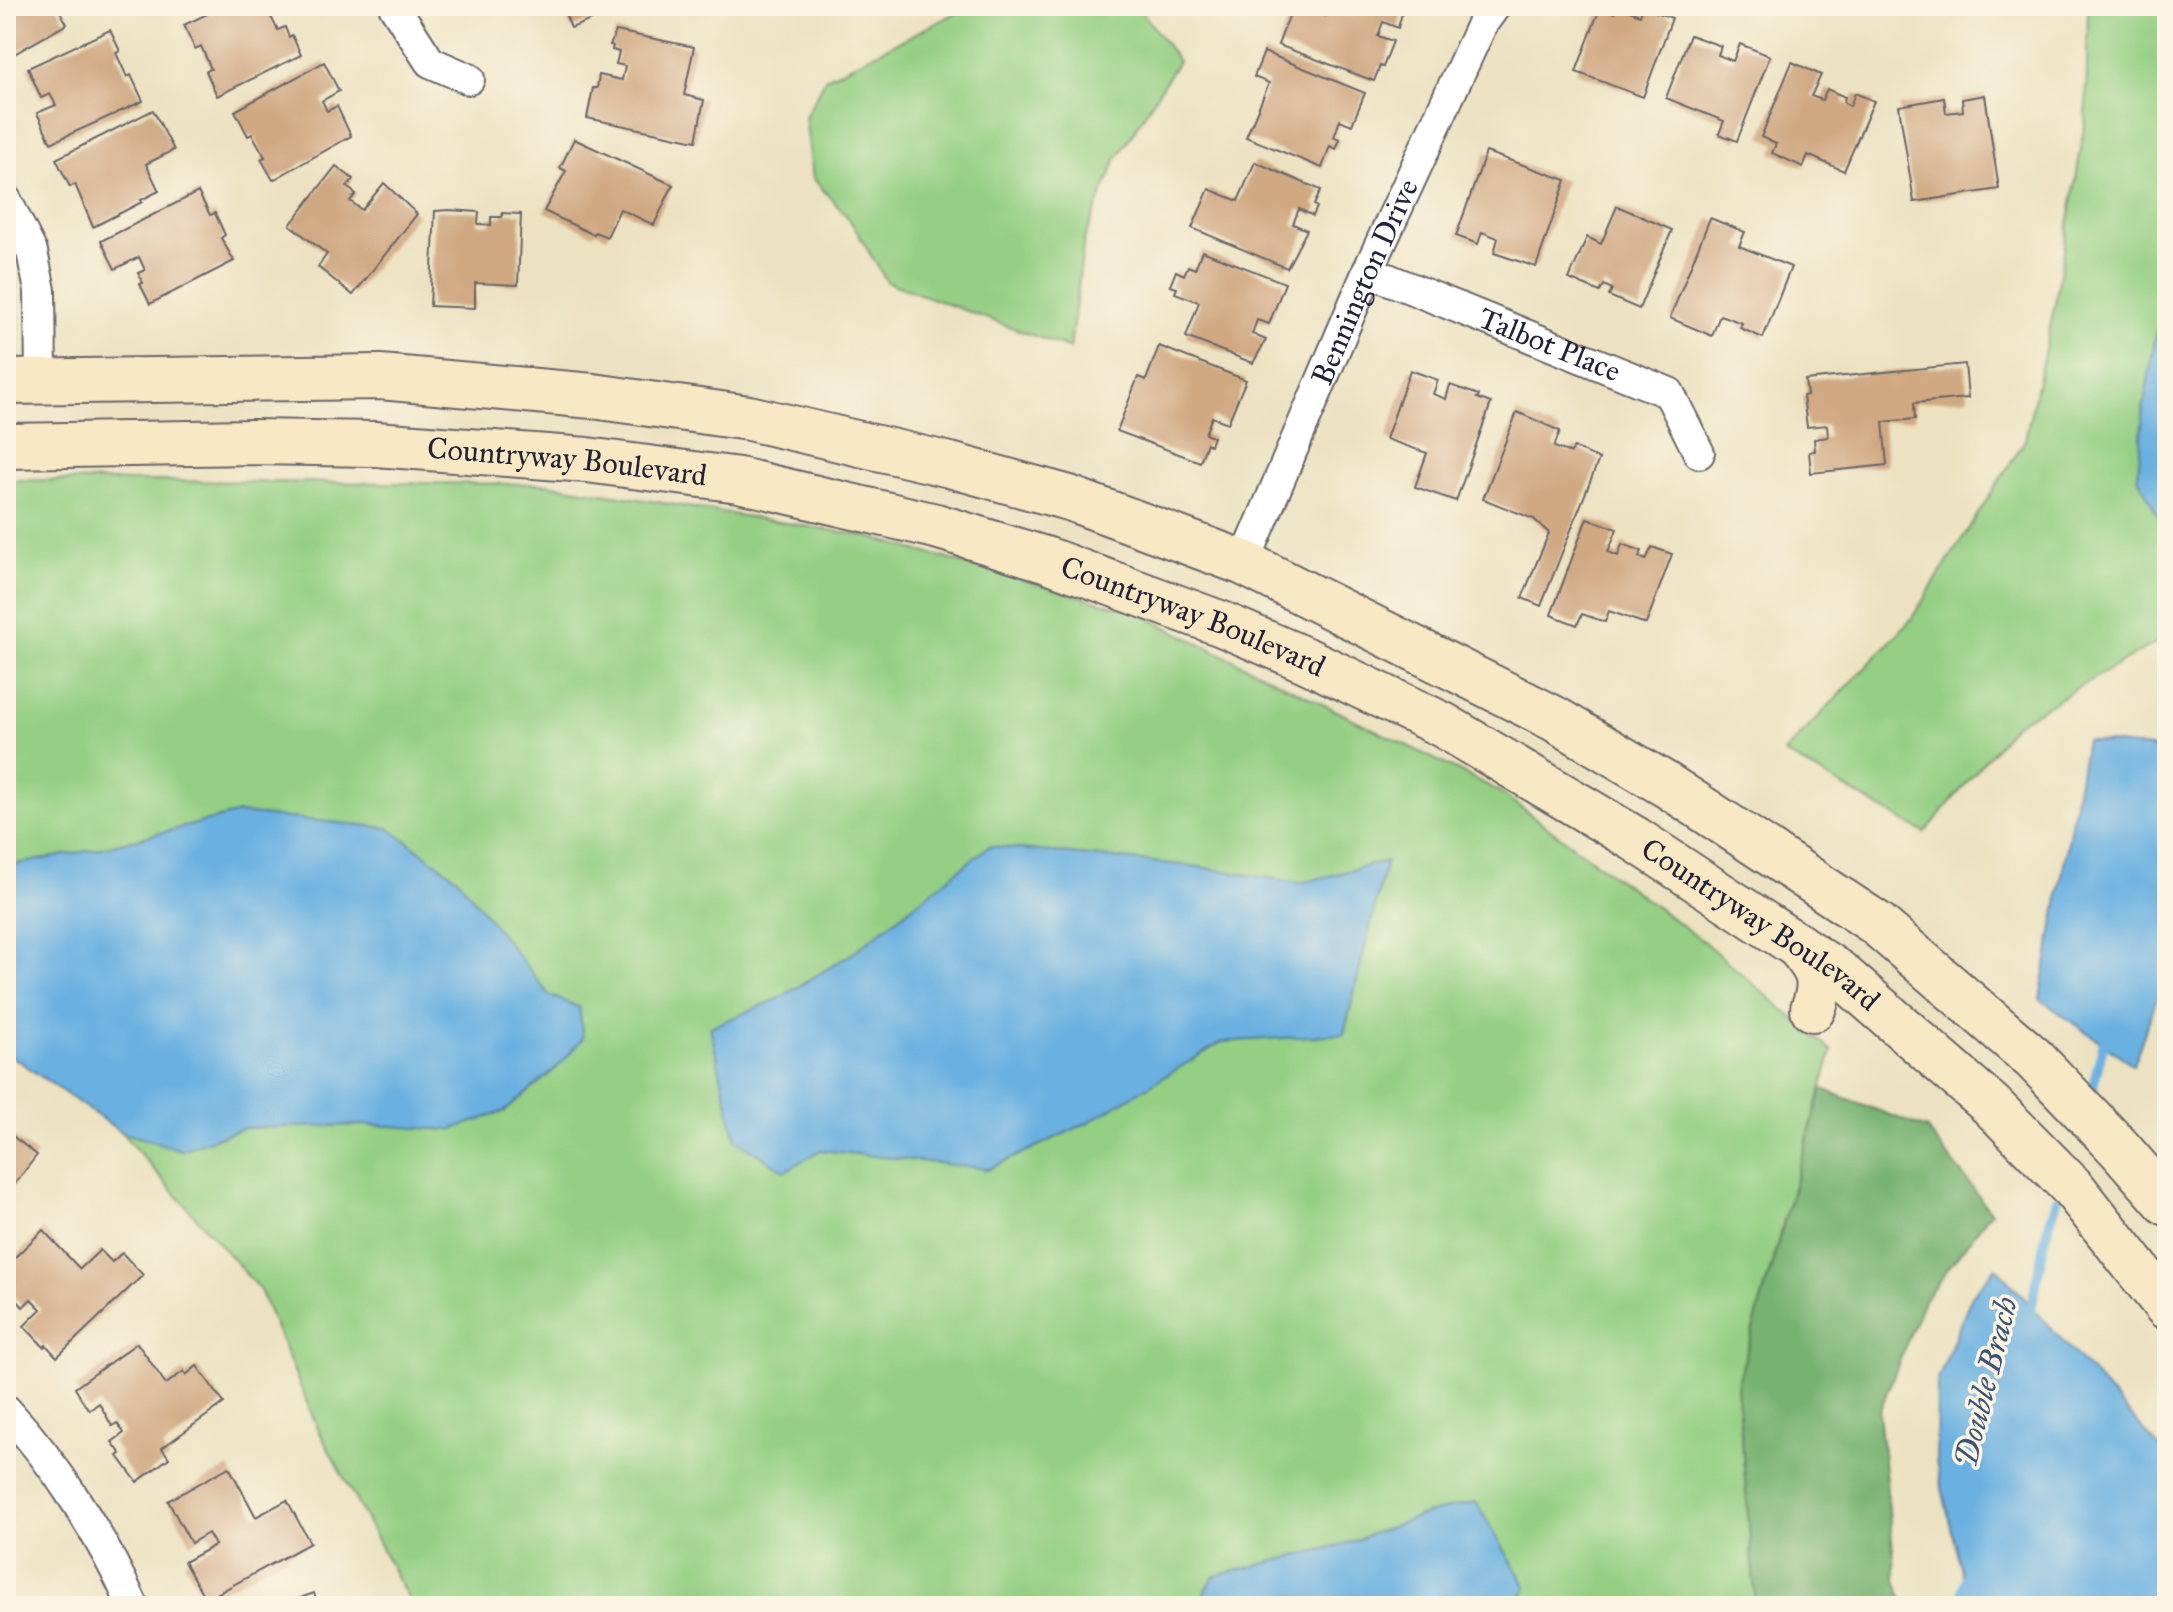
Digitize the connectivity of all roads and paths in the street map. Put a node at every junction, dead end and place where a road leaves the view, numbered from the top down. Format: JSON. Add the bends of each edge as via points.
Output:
{"nodes":[{"id":1,"x":394,"y":6,"type":"edge"},
{"id":2,"x":1495,"y":6,"type":"edge"},
{"id":3,"x":469,"y":79,"type":"dead end"},
{"id":4,"x":6,"y":200,"type":"edge"},
{"id":5,"x":1368,"y":271,"type":"junction"},
{"id":6,"x":24,"y":382,"type":"edge"},
{"id":7,"x":24,"y":446,"type":"edge"},
{"id":8,"x":1699,"y":453,"type":"dead end"},
{"id":9,"x":1244,"y":563,"type":"junction"},
{"id":10,"x":1222,"y":624,"type":"junction"},
{"id":11,"x":1797,"y":945,"type":"junction"},
{"id":12,"x":1813,"y":1009,"type":"dead end"},
{"id":13,"x":2167,"y":1203,"type":"edge"},
{"id":14,"x":2167,"y":1307,"type":"edge"},
{"id":15,"x":6,"y":1410,"type":"edge"},
{"id":16,"x":133,"y":1606,"type":"edge"}],
"edges":[{"from":1,"to":3,"type":"street","via":[[430,62]]},
{"from":2,"to":5,"type":"street","name":"Bennington Drive"},
{"from":4,"to":6,"type":"street","via":[[32,252],[40,290]]},
{"from":5,"to":8,"type":"street","name":"Talbot Place","via":[[1669,393]]},
{"from":5,"to":9,"type":"street","name":"Bennington Drive"},
{"from":6,"to":7,"type":"street"},
{"from":6,"to":9,"type":"street","name":"Countryway Boulevard","via":[[380,377],[593,396],[749,418],[1069,498]]},
{"from":7,"to":10,"type":"street","name":"Countryway Boulevard","via":[[376,444],[587,460],[739,480],[936,526],[1048,560]]},
{"from":9,"to":10,"type":"street"},
{"from":9,"to":13,"type":"street","name":"Countryway Boulevard","via":[[1555,719],[1668,786],[1876,923],[2034,1059]]},
{"from":10,"to":11,"type":"street","name":"Countryway Boulevard","via":[[1443,725],[1635,839]]},
{"from":11,"to":12,"type":"street","via":[[1819,976]]},
{"from":11,"to":14,"type":"street","name":"Countryway Boulevard","via":[[1839,973],[1991,1105],[2074,1189]]},
{"from":15,"to":16,"type":"street","via":[[31,1437],[111,1557]]}]}
